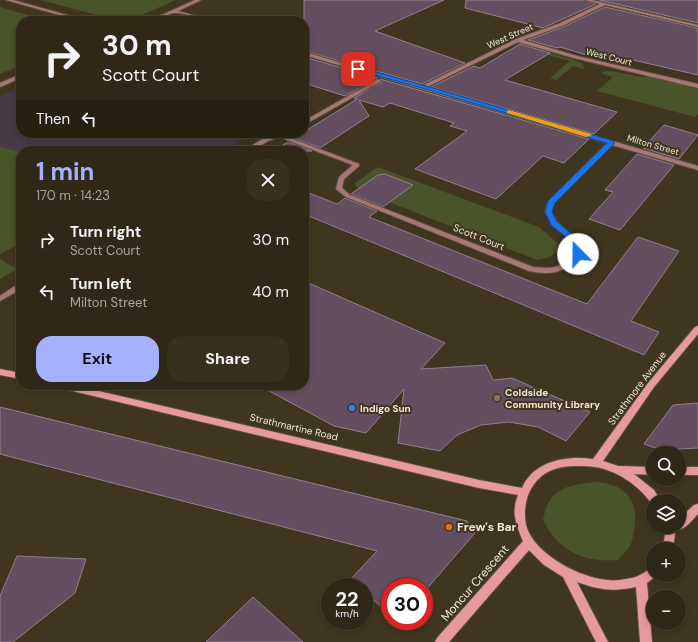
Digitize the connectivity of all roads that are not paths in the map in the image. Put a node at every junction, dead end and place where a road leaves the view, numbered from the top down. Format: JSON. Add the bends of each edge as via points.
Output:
{"nodes":[{"id":1,"x":8,"y":0,"type":"edge"},
{"id":2,"x":199,"y":0,"type":"edge"},
{"id":3,"x":587,"y":0,"type":"edge"},
{"id":4,"x":604,"y":4,"type":"junction"},
{"id":5,"x":175,"y":11,"type":"junction"},
{"id":6,"x":67,"y":16,"type":"edge"},
{"id":7,"x":163,"y":16,"type":"edge"},
{"id":8,"x":193,"y":16,"type":"edge"},
{"id":9,"x":698,"y":26,"type":"edge"},
{"id":10,"x":518,"y":40,"type":"junction"},
{"id":11,"x":309,"y":54,"type":"edge"},
{"id":12,"x":16,"y":78,"type":"edge"},
{"id":13,"x":378,"y":81,"type":"dead end"},
{"id":14,"x":0,"y":85,"type":"edge"},
{"id":15,"x":698,"y":86,"type":"edge"},
{"id":16,"x":424,"y":87,"type":"junction"},
{"id":17,"x":309,"y":120,"type":"edge"},
{"id":18,"x":273,"y":138,"type":"edge"},
{"id":19,"x":291,"y":138,"type":"edge"},
{"id":20,"x":611,"y":142,"type":"junction"},
{"id":21,"x":256,"y":146,"type":"edge"},
{"id":22,"x":698,"y":168,"type":"edge"},
{"id":23,"x":16,"y":289,"type":"edge"},
{"id":24,"x":0,"y":299,"type":"edge"},
{"id":25,"x":698,"y":329,"type":"edge"},
{"id":26,"x":0,"y":372,"type":"edge"},
{"id":27,"x":16,"y":375,"type":"edge"},
{"id":28,"x":81,"y":390,"type":"edge"},
{"id":29,"x":596,"y":463,"type":"junction"},
{"id":30,"x":617,"y":470,"type":"junction"},
{"id":31,"x":646,"y":471,"type":"edge"},
{"id":32,"x":686,"y":471,"type":"edge"},
{"id":33,"x":698,"y":471,"type":"edge"},
{"id":34,"x":522,"y":492,"type":"junction"},
{"id":35,"x":649,"y":494,"type":"edge"},
{"id":36,"x":698,"y":508,"type":"edge"},
{"id":37,"x":686,"y":518,"type":"edge"},
{"id":38,"x":529,"y":542,"type":"junction"},
{"id":39,"x":568,"y":576,"type":"junction"},
{"id":40,"x":646,"y":577,"type":"edge"},
{"id":41,"x":641,"y":580,"type":"junction"},
{"id":42,"x":441,"y":642,"type":"edge"},
{"id":43,"x":602,"y":642,"type":"edge"},
{"id":44,"x":646,"y":642,"type":"edge"}],
"edges":[{"from":1,"to":6,"type":"street"},
{"from":2,"to":5,"type":"street"},
{"from":3,"to":4,"type":"street"},
{"from":4,"to":9,"type":"street"},
{"from":4,"to":10,"type":"street","name":"West Street","via":[[560,25]]},
{"from":5,"to":7,"type":"street"},
{"from":5,"to":8,"type":"street"},
{"from":10,"to":15,"type":"street","name":"West Court"},
{"from":10,"to":16,"type":"street","name":"West Street"},
{"from":11,"to":16,"type":"street","name":"Milton Street"},
{"from":12,"to":14,"type":"street"},
{"from":13,"to":17,"type":"street"},
{"from":16,"to":20,"type":"street","name":"Milton Street"},
{"from":18,"to":21,"type":"street"},
{"from":19,"to":20,"type":"street","name":"Scott Court","via":[[357,165],[341,178],[339,189],[348,196],[532,269],[550,271],[568,266],[578,254],[575,241],[554,223],[548,212],[551,202]]},
{"from":20,"to":22,"type":"street","name":"Milton Street"},
{"from":23,"to":24,"type":"street"},
{"from":25,"to":29,"type":"street","name":"Strathmore Avenue","via":[[650,386]]},
{"from":26,"to":27,"type":"street"},
{"from":28,"to":34,"type":"street","name":"Strathmartine Road"},
{"from":29,"to":30,"type":"street"},
{"from":29,"to":34,"type":"street","via":[[572,461],[550,466],[533,476]]},
{"from":30,"to":31,"type":"street"},
{"from":30,"to":35,"type":"street","via":[[637,482]]},
{"from":32,"to":33,"type":"street"},
{"from":34,"to":38,"type":"street","via":[[519,508],[521,524]]},
{"from":36,"to":37,"type":"street"},
{"from":38,"to":39,"type":"street","via":[[546,561]]},
{"from":38,"to":42,"type":"street","name":"Moncur Crescent"},
{"from":39,"to":41,"type":"street","via":[[593,584],[618,586]]},
{"from":39,"to":43,"type":"street"},
{"from":40,"to":41,"type":"street"},
{"from":41,"to":44,"type":"street"}]}
